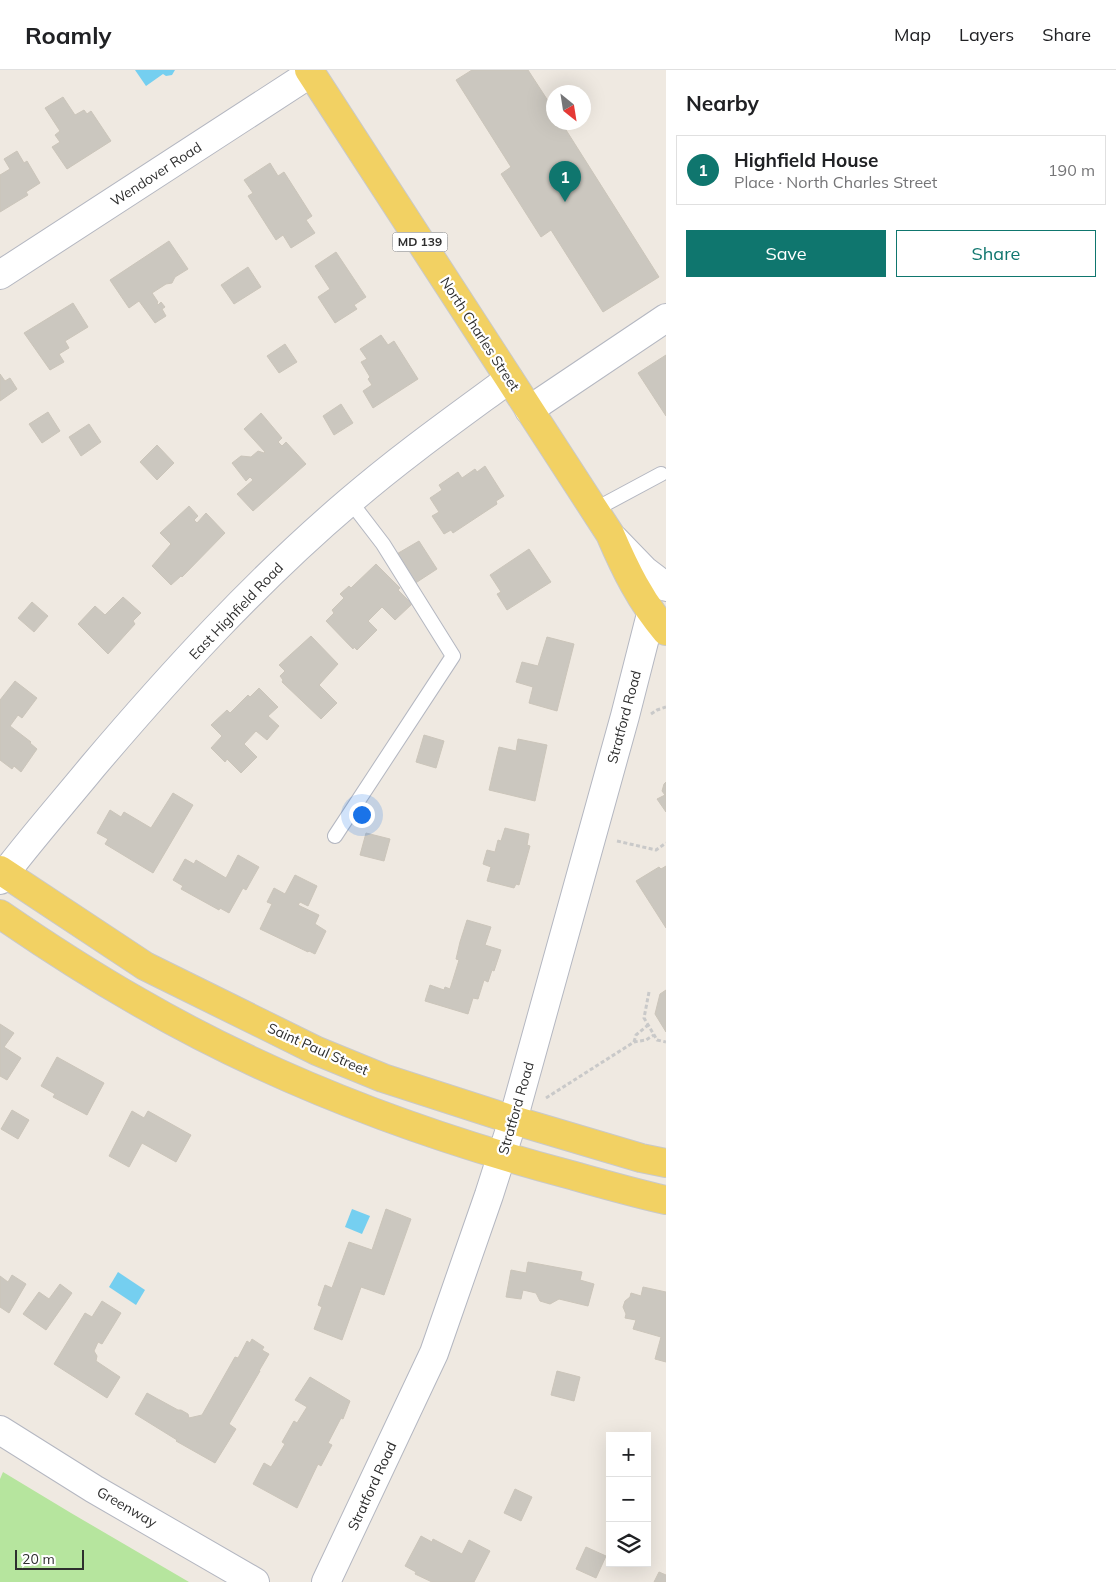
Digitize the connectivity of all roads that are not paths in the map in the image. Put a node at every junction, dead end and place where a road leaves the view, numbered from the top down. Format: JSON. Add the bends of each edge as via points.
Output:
{"nodes":[{"id":1,"x":310,"y":72,"type":"edge"},
{"id":2,"x":0,"y":275,"type":"edge"},
{"id":3,"x":666,"y":318,"type":"edge"},
{"id":4,"x":509,"y":378,"type":"junction"},
{"id":5,"x":529,"y":410,"type":"junction"},
{"id":6,"x":661,"y":474,"type":"dead end"},
{"id":7,"x":350,"y":500,"type":"junction"},
{"id":8,"x":594,"y":510,"type":"junction"},
{"id":9,"x":610,"y":534,"type":"junction"},
{"id":10,"x":666,"y":587,"type":"edge"},
{"id":11,"x":658,"y":623,"type":"edge"},
{"id":12,"x":335,"y":836,"type":"dead end"},
{"id":13,"x":2,"y":874,"type":"edge"},
{"id":14,"x":0,"y":914,"type":"edge"},
{"id":15,"x":513,"y":1120,"type":"junction"},
{"id":16,"x":502,"y":1157,"type":"junction"},
{"id":17,"x":666,"y":1163,"type":"edge"},
{"id":18,"x":666,"y":1200,"type":"edge"},
{"id":19,"x":0,"y":1430,"type":"edge"},
{"id":20,"x":255,"y":1582,"type":"edge"},
{"id":21,"x":326,"y":1582,"type":"edge"}],
"edges":[{"from":1,"to":2,"type":"street","name":"Wendover Road"},
{"from":1,"to":4,"type":"main road","name":"North Charles Street","number":"MD 139"},
{"from":3,"to":5,"type":"street"},
{"from":4,"to":5,"type":"main road","name":"North Charles Street","number":"MD 139"},
{"from":4,"to":7,"type":"street","name":"East Highfield Road"},
{"from":5,"to":8,"type":"main road","name":"North Charles Street","number":"MD 139"},
{"from":6,"to":8,"type":"lane"},
{"from":7,"to":12,"type":"lane","via":[[383,544],[453,656]]},
{"from":7,"to":13,"type":"street","name":"East Highfield Road","via":[[266,579],[175,674]]},
{"from":8,"to":9,"type":"main road","name":"North Charles Street","number":"MD 139"},
{"from":9,"to":10,"type":"street","name":"North Charles Street","number":"MD 139","via":[[644,570]]},
{"from":9,"to":11,"type":"main road","number":"MD 139","via":[[626,574]]},
{"from":11,"to":15,"type":"street","name":"Stratford Road","via":[[625,716]]},
{"from":13,"to":15,"type":"main road","name":"Saint Paul Street","via":[[145,966],[317,1051],[383,1078]]},
{"from":14,"to":16,"type":"main road","via":[[139,1002],[236,1053],[403,1125]]},
{"from":15,"to":16,"type":"street","name":"Stratford Road"},
{"from":15,"to":17,"type":"main road","name":"Saint Paul Street"},
{"from":16,"to":18,"type":"main road"},
{"from":16,"to":21,"type":"street","name":"Stratford Road","via":[[434,1352]]},
{"from":19,"to":20,"type":"street","name":"Greenway","via":[[94,1489]]}]}
